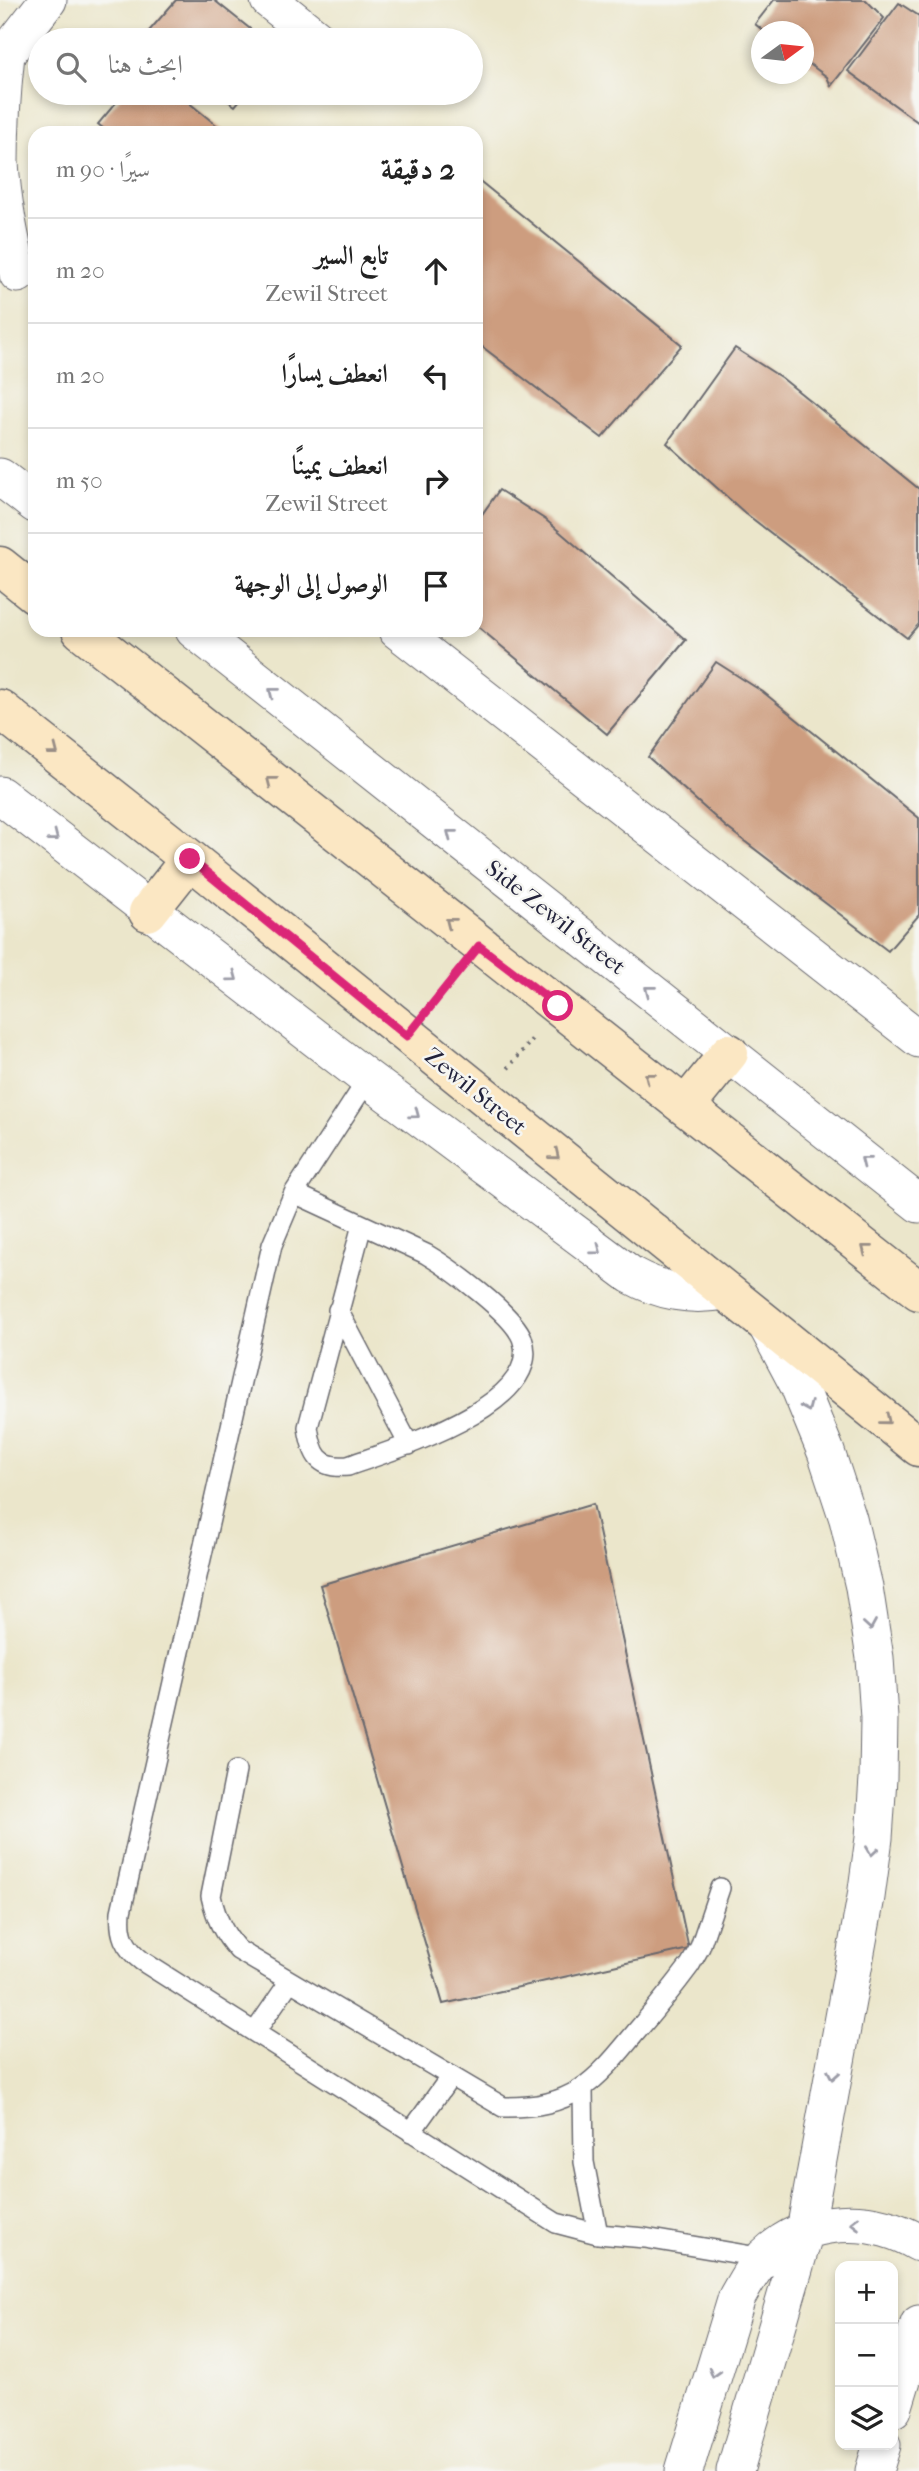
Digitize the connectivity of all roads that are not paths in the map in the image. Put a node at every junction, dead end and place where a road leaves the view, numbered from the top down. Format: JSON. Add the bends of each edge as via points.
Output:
{"nodes":[{"id":1,"x":48,"y":0,"type":"edge"},
{"id":2,"x":270,"y":0,"type":"edge"},
{"id":3,"x":304,"y":28,"type":"edge"},
{"id":4,"x":3,"y":58,"type":"edge"},
{"id":5,"x":3,"y":214,"type":"edge"},
{"id":6,"x":18,"y":274,"type":"dead end"},
{"id":7,"x":0,"y":477,"type":"edge"},
{"id":8,"x":28,"y":499,"type":"edge"},
{"id":9,"x":0,"y":566,"type":"edge"},
{"id":10,"x":28,"y":588,"type":"edge"},
{"id":11,"x":90,"y":637,"type":"edge"},
{"id":12,"x":203,"y":637,"type":"edge"},
{"id":13,"x":406,"y":637,"type":"edge"},
{"id":14,"x":0,"y":709,"type":"edge"},
{"id":15,"x":0,"y":795,"type":"edge"},
{"id":16,"x":190,"y":859,"type":"junction"},
{"id":17,"x":148,"y":912,"type":"junction"},
{"id":18,"x":919,"y":1039,"type":"edge"},
{"id":19,"x":729,"y":1054,"type":"junction"},
{"id":20,"x":368,"y":1079,"type":"junction"},
{"id":21,"x":686,"y":1106,"type":"junction"},
{"id":22,"x":294,"y":1193,"type":"junction"},
{"id":23,"x":918,"y":1203,"type":"edge"},
{"id":24,"x":362,"y":1225,"type":"junction"},
{"id":25,"x":725,"y":1291,"type":"junction"},
{"id":26,"x":919,"y":1291,"type":"edge"},
{"id":27,"x":338,"y":1310,"type":"junction"},
{"id":28,"x":765,"y":1324,"type":"junction"},
{"id":29,"x":409,"y":1445,"type":"junction"},
{"id":30,"x":919,"y":1447,"type":"edge"},
{"id":31,"x":236,"y":1771,"type":"dead end"},
{"id":32,"x":720,"y":1888,"type":"dead end"},
{"id":33,"x":290,"y":1981,"type":"junction"},
{"id":34,"x":255,"y":2032,"type":"junction"},
{"id":35,"x":451,"y":2076,"type":"junction"},
{"id":36,"x":583,"y":2089,"type":"junction"},
{"id":37,"x":411,"y":2132,"type":"junction"},
{"id":38,"x":805,"y":2231,"type":"junction"},
{"id":39,"x":598,"y":2234,"type":"junction"},
{"id":40,"x":919,"y":2243,"type":"edge"},
{"id":41,"x":764,"y":2258,"type":"junction"},
{"id":42,"x":919,"y":2323,"type":"edge"},
{"id":43,"x":898,"y":2392,"type":"edge"},
{"id":44,"x":880,"y":2450,"type":"edge"},
{"id":45,"x":684,"y":2471,"type":"edge"},
{"id":46,"x":735,"y":2471,"type":"edge"},
{"id":47,"x":874,"y":2471,"type":"edge"}],
"edges":[{"from":1,"to":4,"type":"street"},
{"from":2,"to":3,"type":"street"},
{"from":4,"to":5,"type":"street"},
{"from":5,"to":6,"type":"street"},
{"from":7,"to":8,"type":"street"},
{"from":9,"to":10,"type":"main road"},
{"from":21,"to":11,"type":"main road","one_way":true},
{"from":19,"to":12,"type":"street","name":"Side Zewil Street","one_way":true},
{"from":13,"to":18,"type":"street"},
{"from":14,"to":16,"type":"main road","name":"Zewil Street","one_way":true},
{"from":15,"to":17,"type":"street","one_way":true},
{"from":16,"to":17,"type":"main road"},
{"from":16,"to":25,"type":"main road","name":"Zewil Street","one_way":true},
{"from":17,"to":20,"type":"street","one_way":true},
{"from":19,"to":21,"type":"main road"},
{"from":23,"to":19,"type":"street","name":"Side Zewil Street","one_way":true},
{"from":20,"to":22,"type":"lane"},
{"from":20,"to":25,"type":"street","one_way":true,"via":[[631,1275],[668,1291]]},
{"from":26,"to":21,"type":"main road","one_way":true},
{"from":22,"to":24,"type":"lane"},
{"from":22,"to":34,"type":"lane","via":[[272,1245],[120,1926],[122,1940],[131,1952]]},
{"from":24,"to":27,"type":"lane"},
{"from":24,"to":29,"type":"lane","via":[[426,1254],[461,1276],[522,1337],[524,1363],[518,1378],[481,1410]]},
{"from":25,"to":28,"type":"main road","name":"Zewil Street"},
{"from":27,"to":29,"type":"lane"},
{"from":27,"to":29,"type":"lane","via":[[308,1427],[311,1444],[320,1460],[332,1468]]},
{"from":28,"to":30,"type":"main road","name":"Zewil Street","one_way":true},
{"from":28,"to":38,"type":"street","one_way":true,"via":[[799,1386],[848,1519],[875,1658],[878,1718],[874,1838]]},
{"from":31,"to":33,"type":"lane","via":[[211,1896],[215,1916],[238,1950]]},
{"from":32,"to":36,"type":"lane","via":[[691,1965],[604,2072]]},
{"from":33,"to":34,"type":"lane"},
{"from":33,"to":35,"type":"lane"},
{"from":34,"to":37,"type":"lane"},
{"from":35,"to":36,"type":"lane","via":[[503,2107],[530,2108]]},
{"from":35,"to":37,"type":"lane"},
{"from":36,"to":39,"type":"lane","via":[[584,2162]]},
{"from":37,"to":39,"type":"lane","via":[[556,2224]]},
{"from":40,"to":38,"type":"street","one_way":true,"via":[[865,2223]]},
{"from":38,"to":41,"type":"street"},
{"from":38,"to":46,"type":"street"},
{"from":39,"to":41,"type":"lane"},
{"from":41,"to":45,"type":"street","one_way":true,"via":[[737,2297]]},
{"from":42,"to":43,"type":"street"},
{"from":44,"to":47,"type":"street"}]}
